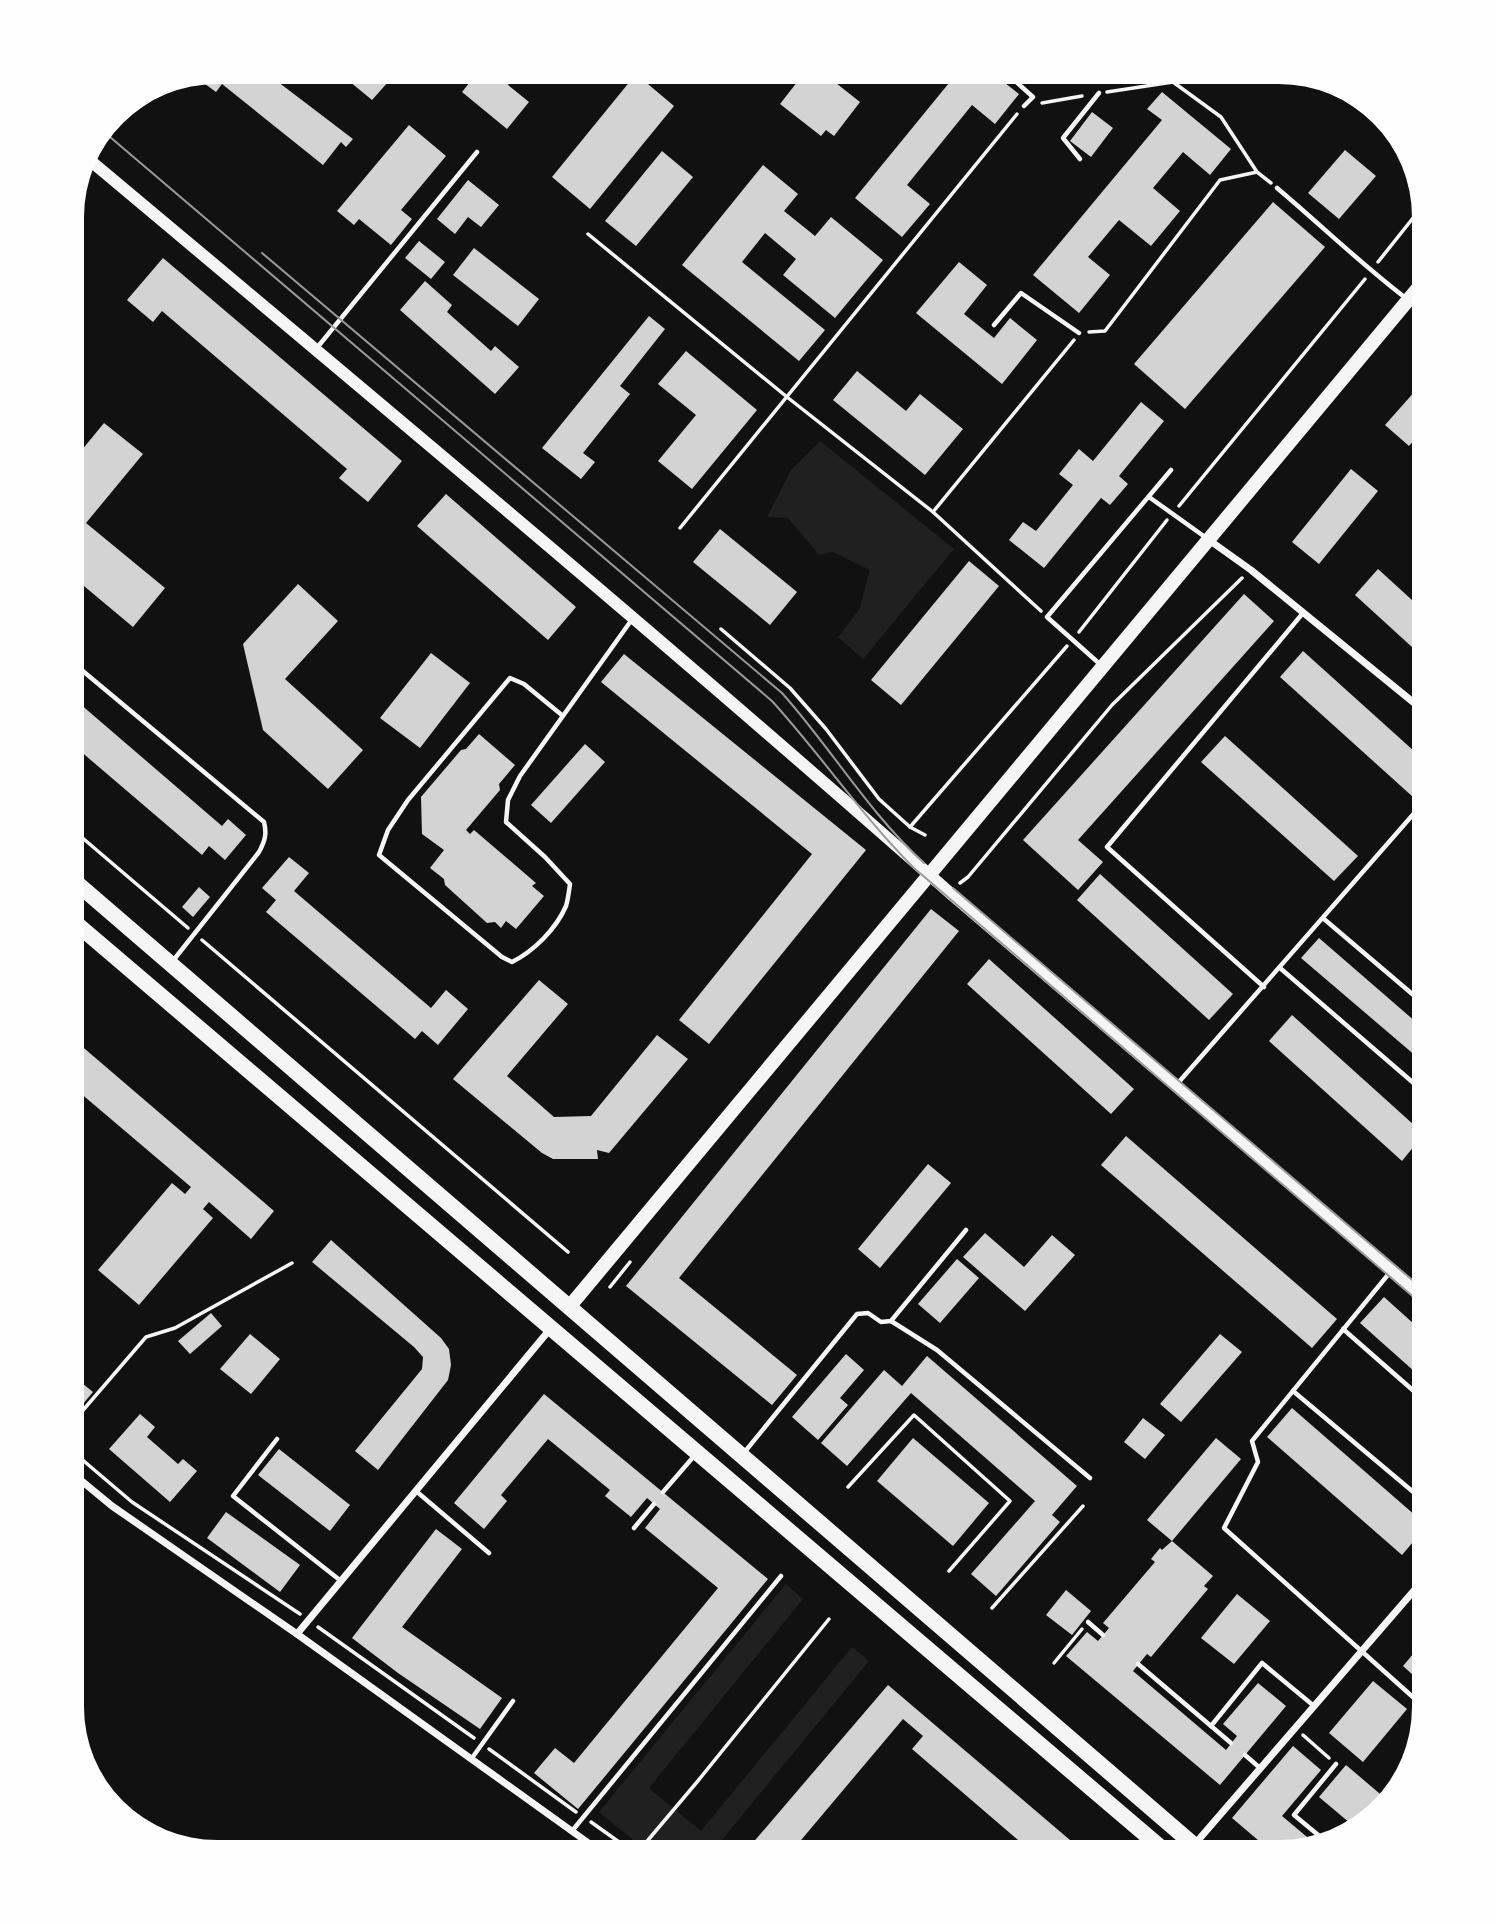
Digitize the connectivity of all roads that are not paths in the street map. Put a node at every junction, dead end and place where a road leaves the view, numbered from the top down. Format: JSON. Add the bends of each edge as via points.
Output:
{"nodes":[{"id":1,"x":1018,"y":84,"type":"edge"},
{"id":2,"x":1099,"y":93,"type":"road end"},
{"id":3,"x":1024,"y":106,"type":"road end"},
{"id":4,"x":477,"y":152,"type":"dead end"},
{"id":5,"x":1080,"y":159,"type":"dead end"},
{"id":6,"x":95,"y":164,"type":"edge"},
{"id":7,"x":1277,"y":188,"type":"road end"},
{"id":8,"x":1412,"y":295,"type":"edge"},
{"id":9,"x":1408,"y":300,"type":"junction"},
{"id":10,"x":994,"y":325,"type":"dead end"},
{"id":11,"x":1079,"y":333,"type":"dead end"},
{"id":12,"x":315,"y":349,"type":"junction"},
{"id":13,"x":1171,"y":470,"type":"dead end"},
{"id":14,"x":1149,"y":497,"type":"junction"},
{"id":15,"x":1208,"y":540,"type":"junction"},
{"id":16,"x":1304,"y":612,"type":"junction"},
{"id":17,"x":633,"y":618,"type":"junction"},
{"id":18,"x":1102,"y":666,"type":"junction"},
{"id":19,"x":84,"y":672,"type":"edge"},
{"id":20,"x":1412,"y":701,"type":"edge"},
{"id":21,"x":563,"y":716,"type":"junction"},
{"id":22,"x":1412,"y":816,"type":"edge"},
{"id":23,"x":929,"y":874,"type":"junction"},
{"id":24,"x":84,"y":888,"type":"edge"},
{"id":25,"x":1324,"y":919,"type":"junction"},
{"id":26,"x":84,"y":930,"type":"edge"},
{"id":27,"x":171,"y":963,"type":"junction"},
{"id":28,"x":1280,"y":968,"type":"junction"},
{"id":29,"x":1264,"y":987,"type":"junction"},
{"id":30,"x":1412,"y":994,"type":"edge"},
{"id":31,"x":1412,"y":1082,"type":"edge"},
{"id":32,"x":1176,"y":1086,"type":"junction"},
{"id":33,"x":966,"y":1230,"type":"dead end"},
{"id":34,"x":1391,"y":1270,"type":"junction"},
{"id":35,"x":1412,"y":1288,"type":"edge"},
{"id":36,"x":569,"y":1306,"type":"junction"},
{"id":37,"x":891,"y":1321,"type":"junction"},
{"id":38,"x":552,"y":1328,"type":"junction"},
{"id":39,"x":1343,"y":1329,"type":"junction"},
{"id":40,"x":1412,"y":1389,"type":"edge"},
{"id":41,"x":1293,"y":1391,"type":"junction"},
{"id":42,"x":277,"y":1439,"type":"dead end"},
{"id":43,"x":698,"y":1452,"type":"junction"},
{"id":44,"x":742,"y":1454,"type":"junction"},
{"id":45,"x":1090,"y":1478,"type":"dead end"},
{"id":46,"x":84,"y":1483,"type":"edge"},
{"id":47,"x":416,"y":1490,"type":"junction"},
{"id":48,"x":1412,"y":1491,"type":"edge"},
{"id":49,"x":663,"y":1492,"type":"dead end"},
{"id":50,"x":654,"y":1504,"type":"dead end"},
{"id":51,"x":634,"y":1528,"type":"dead end"},
{"id":52,"x":489,"y":1553,"type":"dead end"},
{"id":53,"x":781,"y":1576,"type":"dead end"},
{"id":54,"x":341,"y":1581,"type":"junction"},
{"id":55,"x":1412,"y":1593,"type":"edge"},
{"id":56,"x":1088,"y":1622,"type":"road end"},
{"id":57,"x":297,"y":1634,"type":"junction"},
{"id":58,"x":1103,"y":1635,"type":"dead end"},
{"id":59,"x":1362,"y":1651,"type":"junction"},
{"id":60,"x":1138,"y":1664,"type":"dead end"},
{"id":61,"x":1412,"y":1696,"type":"edge"},
{"id":62,"x":513,"y":1701,"type":"dead end"},
{"id":63,"x":1314,"y":1706,"type":"junction"},
{"id":64,"x":1211,"y":1726,"type":"junction"},
{"id":65,"x":1231,"y":1743,"type":"dead end"},
{"id":66,"x":1245,"y":1755,"type":"dead end"},
{"id":67,"x":471,"y":1759,"type":"junction"},
{"id":68,"x":1336,"y":1764,"type":"road end"},
{"id":69,"x":1260,"y":1768,"type":"junction"},
{"id":70,"x":572,"y":1831,"type":"junction"},
{"id":71,"x":1317,"y":1834,"type":"edge"},
{"id":72,"x":584,"y":1840,"type":"edge"},
{"id":73,"x":1152,"y":1840,"type":"edge"},
{"id":74,"x":1183,"y":1840,"type":"edge"},
{"id":75,"x":1202,"y":1840,"type":"edge"}],
"edges":[{"from":1,"to":3,"type":"lane","via":[[1033,97]]},
{"from":2,"to":5,"type":"lane","via":[[1063,138]]},
{"from":4,"to":12,"type":"lane"},
{"from":6,"to":12,"type":"street"},
{"from":7,"to":9,"type":"lane"},
{"from":8,"to":9,"type":"main road"},
{"from":9,"to":15,"type":"main road"},
{"from":10,"to":11,"type":"lane","via":[[1021,293]]},
{"from":12,"to":17,"type":"street"},
{"from":13,"to":14,"type":"lane"},
{"from":14,"to":15,"type":"lane"},
{"from":14,"to":18,"type":"lane","via":[[1048,617]]},
{"from":15,"to":16,"type":"street"},
{"from":15,"to":18,"type":"main road"},
{"from":16,"to":20,"type":"street"},
{"from":16,"to":29,"type":"lane","via":[[1107,847]]},
{"from":17,"to":21,"type":"lane"},
{"from":17,"to":23,"type":"street"},
{"from":18,"to":23,"type":"main road"},
{"from":19,"to":27,"type":"lane","via":[[264,822],[267,832],[259,852]]},
{"from":21,"to":21,"type":"lane","via":[[510,678],[408,800],[388,830],[379,855],[512,961],[536,946],[566,906],[570,884],[506,822],[508,800],[520,775]]},
{"from":22,"to":25,"type":"lane"},
{"from":23,"to":32,"type":"street"},
{"from":23,"to":36,"type":"main road"},
{"from":24,"to":27,"type":"main road"},
{"from":25,"to":28,"type":"lane"},
{"from":25,"to":30,"type":"lane"},
{"from":26,"to":38,"type":"main road"},
{"from":27,"to":36,"type":"main road"},
{"from":28,"to":29,"type":"lane"},
{"from":28,"to":31,"type":"lane"},
{"from":29,"to":32,"type":"lane"},
{"from":32,"to":34,"type":"street"},
{"from":33,"to":37,"type":"lane"},
{"from":34,"to":35,"type":"street"},
{"from":34,"to":39,"type":"lane"},
{"from":36,"to":38,"type":"main road"},
{"from":36,"to":44,"type":"main road"},
{"from":37,"to":44,"type":"lane","via":[[857,1314]]},
{"from":37,"to":45,"type":"lane","via":[[937,1350]]},
{"from":38,"to":43,"type":"main road"},
{"from":38,"to":47,"type":"street"},
{"from":39,"to":40,"type":"lane"},
{"from":39,"to":41,"type":"lane"},
{"from":41,"to":48,"type":"lane"},
{"from":41,"to":59,"type":"lane","via":[[1252,1441],[1258,1462],[1224,1528]]},
{"from":42,"to":54,"type":"lane","via":[[233,1496]]},
{"from":43,"to":49,"type":"lane"},
{"from":43,"to":73,"type":"main road"},
{"from":44,"to":74,"type":"main road"},
{"from":46,"to":57,"type":"street"},
{"from":47,"to":52,"type":"lane"},
{"from":47,"to":54,"type":"street"},
{"from":50,"to":51,"type":"lane"},
{"from":53,"to":70,"type":"lane"},
{"from":54,"to":57,"type":"street"},
{"from":55,"to":59,"type":"street"},
{"from":56,"to":58,"type":"lane"},
{"from":57,"to":67,"type":"street"},
{"from":59,"to":61,"type":"lane"},
{"from":59,"to":63,"type":"street"},
{"from":60,"to":64,"type":"lane"},
{"from":62,"to":67,"type":"lane"},
{"from":63,"to":64,"type":"lane","via":[[1262,1663]]},
{"from":63,"to":69,"type":"street"},
{"from":64,"to":65,"type":"lane"},
{"from":66,"to":69,"type":"lane"},
{"from":67,"to":70,"type":"street"},
{"from":68,"to":71,"type":"lane","via":[[1294,1815]]},
{"from":69,"to":75,"type":"street"},
{"from":70,"to":72,"type":"street"}]}
